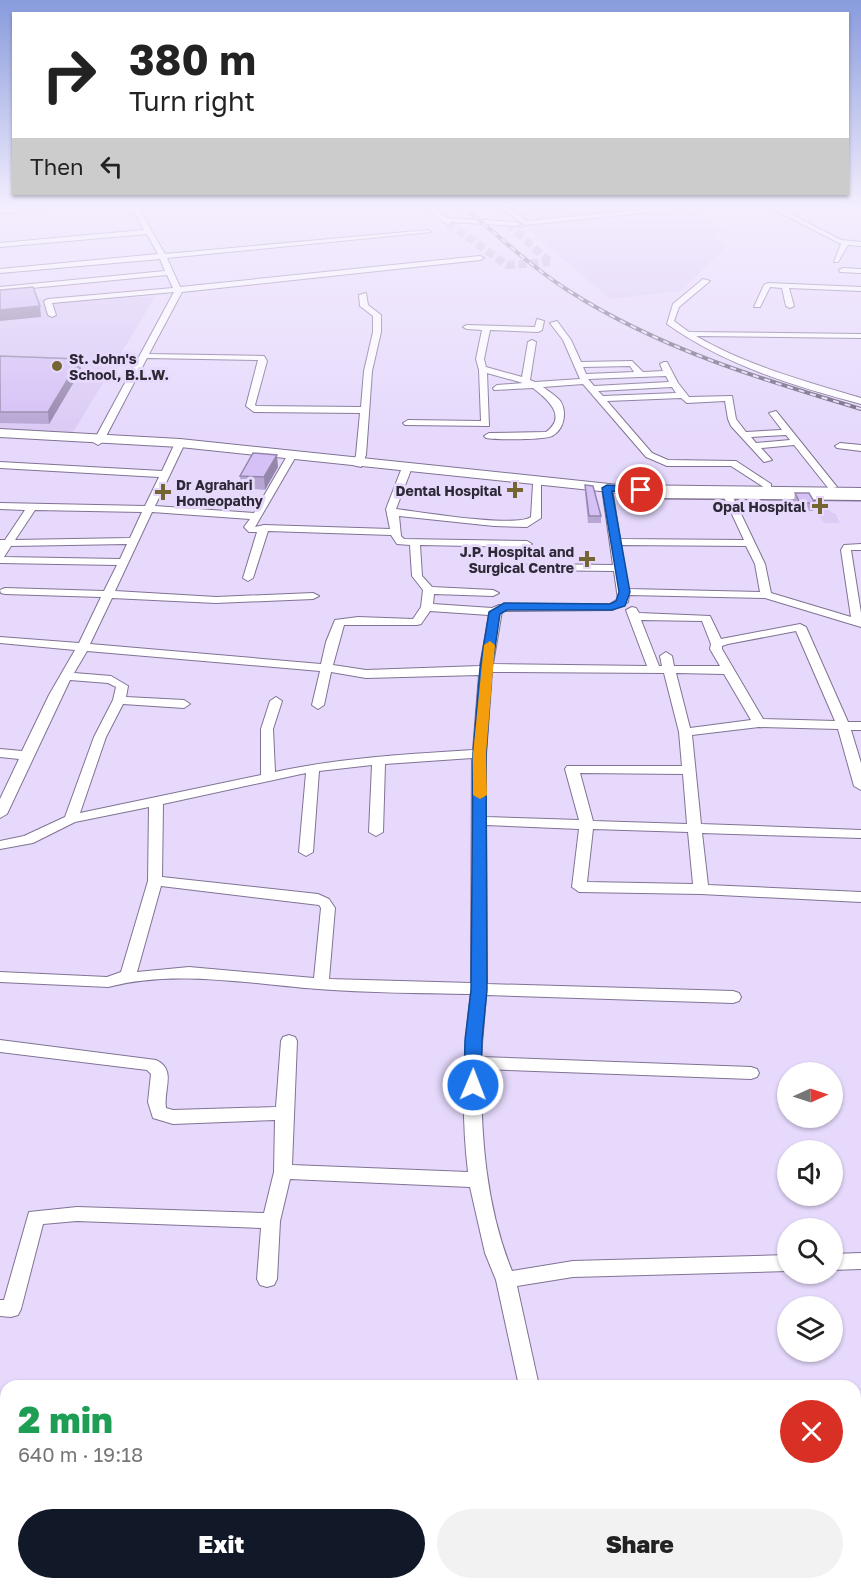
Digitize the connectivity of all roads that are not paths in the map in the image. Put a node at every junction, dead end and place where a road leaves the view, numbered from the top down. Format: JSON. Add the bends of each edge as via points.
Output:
{"nodes":[{"id":1,"x":71,"y":282,"type":"edge"},
{"id":2,"x":173,"y":282,"type":"edge"},
{"id":3,"x":251,"y":282,"type":"edge"},
{"id":4,"x":705,"y":282,"type":"edge"},
{"id":5,"x":785,"y":285,"type":"junction"},
{"id":6,"x":0,"y":289,"type":"edge"},
{"id":7,"x":861,"y":289,"type":"edge"},
{"id":8,"x":177,"y":290,"type":"junction"},
{"id":9,"x":363,"y":295,"type":"dead end"},
{"id":10,"x":758,"y":305,"type":"dead end"},
{"id":11,"x":790,"y":306,"type":"dead end"},
{"id":12,"x":52,"y":315,"type":"dead end"},
{"id":13,"x":540,"y":321,"type":"dead end"},
{"id":14,"x":554,"y":323,"type":"dead end"},
{"id":15,"x":467,"y":327,"type":"dead end"},
{"id":16,"x":781,"y":327,"type":"dead end"},
{"id":17,"x":486,"y":328,"type":"junction"},
{"id":18,"x":861,"y":329,"type":"edge"},
{"id":19,"x":812,"y":331,"type":"junction"},
{"id":20,"x":684,"y":333,"type":"junction"},
{"id":21,"x":861,"y":336,"type":"edge"},
{"id":22,"x":532,"y":342,"type":"dead end"},
{"id":23,"x":146,"y":356,"type":"junction"},
{"id":24,"x":664,"y":364,"type":"dead end"},
{"id":25,"x":577,"y":365,"type":"junction"},
{"id":26,"x":483,"y":370,"type":"junction"},
{"id":27,"x":668,"y":373,"type":"junction"},
{"id":28,"x":639,"y":374,"type":"junction"},
{"id":29,"x":584,"y":379,"type":"junction"},
{"id":30,"x":526,"y":381,"type":"junction"},
{"id":31,"x":674,"y":384,"type":"junction"},
{"id":32,"x":536,"y":387,"type":"junction"},
{"id":33,"x":497,"y":388,"type":"dead end"},
{"id":34,"x":592,"y":389,"type":"junction"},
{"id":35,"x":681,"y":395,"type":"junction"},
{"id":36,"x":600,"y":399,"type":"junction"},
{"id":37,"x":861,"y":401,"type":"edge"},
{"id":38,"x":364,"y":410,"type":"junction"},
{"id":39,"x":772,"y":414,"type":"dead end"},
{"id":40,"x":408,"y":423,"type":"dead end"},
{"id":41,"x":787,"y":432,"type":"junction"},
{"id":42,"x":0,"y":435,"type":"edge"},
{"id":43,"x":743,"y":435,"type":"junction"},
{"id":44,"x":489,"y":436,"type":"dead end"},
{"id":45,"x":100,"y":440,"type":"junction"},
{"id":46,"x":795,"y":442,"type":"junction"},
{"id":47,"x":179,"y":445,"type":"junction"},
{"id":48,"x":753,"y":446,"type":"junction"},
{"id":49,"x":840,"y":446,"type":"dead end"},
{"id":50,"x":861,"y":448,"type":"edge"},
{"id":51,"x":290,"y":458,"type":"junction"},
{"id":52,"x":729,"y":463,"type":"junction"},
{"id":53,"x":358,"y":464,"type":"junction"},
{"id":54,"x":0,"y":465,"type":"edge"},
{"id":55,"x":406,"y":470,"type":"junction"},
{"id":56,"x":165,"y":474,"type":"junction"},
{"id":57,"x":538,"y":484,"type":"junction"},
{"id":58,"x":768,"y":486,"type":"junction"},
{"id":59,"x":832,"y":487,"type":"junction"},
{"id":60,"x":861,"y":487,"type":"edge"},
{"id":61,"x":606,"y":488,"type":"junction"},
{"id":62,"x":861,"y":494,"type":"edge"},
{"id":63,"x":728,"y":495,"type":"junction"},
{"id":64,"x":0,"y":506,"type":"edge"},
{"id":65,"x":32,"y":507,"type":"junction"},
{"id":66,"x":150,"y":509,"type":"junction"},
{"id":67,"x":393,"y":512,"type":"junction"},
{"id":68,"x":257,"y":516,"type":"junction"},
{"id":69,"x":264,"y":528,"type":"junction"},
{"id":70,"x":395,"y":532,"type":"junction"},
{"id":71,"x":134,"y":541,"type":"junction"},
{"id":72,"x":415,"y":542,"type":"junction"},
{"id":73,"x":615,"y":542,"type":"junction"},
{"id":74,"x":4,"y":543,"type":"edge"},
{"id":75,"x":749,"y":543,"type":"junction"},
{"id":76,"x":527,"y":544,"type":"dead end"},
{"id":77,"x":861,"y":547,"type":"edge"},
{"id":78,"x":0,"y":558,"type":"edge"},
{"id":79,"x":124,"y":562,"type":"junction"},
{"id":80,"x":528,"y":567,"type":"dead end"},
{"id":81,"x":619,"y":568,"type":"junction"},
{"id":82,"x":248,"y":578,"type":"dead end"},
{"id":83,"x":429,"y":590,"type":"junction"},
{"id":84,"x":2,"y":593,"type":"edge"},
{"id":85,"x":493,"y":593,"type":"dead end"},
{"id":86,"x":106,"y":594,"type":"junction"},
{"id":87,"x":766,"y":595,"type":"junction"},
{"id":88,"x":313,"y":596,"type":"dead end"},
{"id":89,"x":623,"y":597,"type":"junction"},
{"id":90,"x":427,"y":608,"type":"junction"},
{"id":91,"x":495,"y":612,"type":"junction"},
{"id":92,"x":635,"y":616,"type":"junction"},
{"id":93,"x":860,"y":623,"type":"edge"},
{"id":94,"x":0,"y":640,"type":"edge"},
{"id":95,"x":717,"y":644,"type":"junction"},
{"id":96,"x":84,"y":645,"type":"junction"},
{"id":97,"x":666,"y":656,"type":"dead end"},
{"id":98,"x":327,"y":668,"type":"junction"},
{"id":99,"x":486,"y":668,"type":"junction"},
{"id":100,"x":654,"y":669,"type":"junction"},
{"id":101,"x":669,"y":669,"type":"junction"},
{"id":102,"x":729,"y":670,"type":"junction"},
{"id":103,"x":67,"y":676,"type":"junction"},
{"id":104,"x":119,"y":700,"type":"junction"},
{"id":105,"x":276,"y":701,"type":"dead end"},
{"id":106,"x":184,"y":704,"type":"dead end"},
{"id":107,"x":318,"y":705,"type":"dead end"},
{"id":108,"x":759,"y":723,"type":"junction"},
{"id":109,"x":861,"y":726,"type":"edge"},
{"id":110,"x":844,"y":727,"type":"junction"},
{"id":111,"x":685,"y":732,"type":"junction"},
{"id":112,"x":0,"y":753,"type":"edge"},
{"id":113,"x":479,"y":754,"type":"junction"},
{"id":114,"x":29,"y":756,"type":"junction"},
{"id":115,"x":379,"y":760,"type":"junction"},
{"id":116,"x":313,"y":768,"type":"junction"},
{"id":117,"x":689,"y":770,"type":"junction"},
{"id":118,"x":859,"y":771,"type":"edge"},
{"id":119,"x":268,"y":777,"type":"junction"},
{"id":120,"x":861,"y":786,"type":"edge"},
{"id":121,"x":156,"y":801,"type":"junction"},
{"id":122,"x":0,"y":814,"type":"edge"},
{"id":123,"x":71,"y":819,"type":"junction"},
{"id":124,"x":481,"y":821,"type":"junction"},
{"id":125,"x":587,"y":824,"type":"junction"},
{"id":126,"x":696,"y":827,"type":"junction"},
{"id":127,"x":376,"y":832,"type":"dead end"},
{"id":128,"x":861,"y":834,"type":"edge"},
{"id":129,"x":0,"y":845,"type":"edge"},
{"id":130,"x":306,"y":852,"type":"dead end"},
{"id":131,"x":154,"y":881,"type":"junction"},
{"id":132,"x":701,"y":889,"type":"junction"},
{"id":133,"x":861,"y":897,"type":"edge"},
{"id":134,"x":0,"y":977,"type":"edge"},
{"id":135,"x":122,"y":979,"type":"junction"},
{"id":136,"x":321,"y":984,"type":"junction"},
{"id":137,"x":479,"y":990,"type":"junction"},
{"id":138,"x":733,"y":997,"type":"dead end"},
{"id":139,"x":289,"y":1041,"type":"dead end"},
{"id":140,"x":0,"y":1046,"type":"edge"},
{"id":141,"x":473,"y":1063,"type":"junction"},
{"id":142,"x":752,"y":1073,"type":"dead end"},
{"id":143,"x":284,"y":1113,"type":"junction"},
{"id":144,"x":283,"y":1172,"type":"junction"},
{"id":145,"x":478,"y":1180,"type":"junction"},
{"id":146,"x":271,"y":1221,"type":"junction"},
{"id":147,"x":861,"y":1261,"type":"edge"},
{"id":148,"x":843,"y":1262,"type":"edge"},
{"id":149,"x":777,"y":1263,"type":"edge"},
{"id":150,"x":267,"y":1280,"type":"dead end"},
{"id":151,"x":506,"y":1280,"type":"junction"},
{"id":152,"x":0,"y":1308,"type":"edge"},
{"id":153,"x":528,"y":1380,"type":"edge"}],
"edges":[{"from":1,"to":6,"type":"street"},
{"from":2,"to":8,"type":"street"},
{"from":3,"to":8,"type":"street"},
{"from":4,"to":20,"type":"street","via":[[676,306],[670,322]]},
{"from":5,"to":7,"type":"street"},
{"from":5,"to":10,"type":"street","via":[[766,285]]},
{"from":5,"to":11,"type":"street"},
{"from":8,"to":12,"type":"street","via":[[48,301]]},
{"from":8,"to":23,"type":"street"},
{"from":9,"to":38,"type":"street","via":[[364,306],[377,315]]},
{"from":13,"to":17,"type":"street","via":[[538,330]]},
{"from":14,"to":25,"type":"street","via":[[567,340]]},
{"from":15,"to":17,"type":"street"},
{"from":16,"to":19,"type":"street"},
{"from":17,"to":26,"type":"street","via":[[480,358]]},
{"from":18,"to":19,"type":"street"},
{"from":19,"to":20,"type":"street"},
{"from":19,"to":21,"type":"street"},
{"from":20,"to":37,"type":"street","via":[[733,359]]},
{"from":22,"to":30,"type":"street"},
{"from":23,"to":38,"type":"street","via":[[261,358],[250,406],[254,409]]},
{"from":23,"to":45,"type":"street"},
{"from":24,"to":27,"type":"street"},
{"from":25,"to":28,"type":"street","via":[[632,363]]},
{"from":25,"to":29,"type":"street"},
{"from":26,"to":30,"type":"street"},
{"from":26,"to":40,"type":"street","via":[[486,424]]},
{"from":27,"to":28,"type":"street"},
{"from":27,"to":31,"type":"street"},
{"from":28,"to":29,"type":"street"},
{"from":29,"to":32,"type":"street"},
{"from":29,"to":34,"type":"street"},
{"from":30,"to":32,"type":"street"},
{"from":31,"to":34,"type":"street"},
{"from":31,"to":35,"type":"street"},
{"from":32,"to":33,"type":"street"},
{"from":32,"to":44,"type":"street","via":[[558,406],[559,422],[554,432]]},
{"from":34,"to":36,"type":"street"},
{"from":35,"to":36,"type":"street"},
{"from":35,"to":43,"type":"street","via":[[687,400],[729,398],[732,419]]},
{"from":36,"to":52,"type":"street","via":[[630,435],[657,459]]},
{"from":38,"to":53,"type":"street"},
{"from":39,"to":41,"type":"street"},
{"from":41,"to":43,"type":"street"},
{"from":41,"to":46,"type":"street"},
{"from":42,"to":45,"type":"main road"},
{"from":43,"to":48,"type":"street"},
{"from":45,"to":47,"type":"main road"},
{"from":46,"to":48,"type":"street"},
{"from":46,"to":59,"type":"street"},
{"from":47,"to":51,"type":"main road"},
{"from":47,"to":53,"type":"main road"},
{"from":47,"to":56,"type":"street"},
{"from":48,"to":52,"type":"street","via":[[768,460]]},
{"from":49,"to":50,"type":"street"},
{"from":51,"to":53,"type":"main road"},
{"from":51,"to":68,"type":"street"},
{"from":52,"to":58,"type":"street"},
{"from":53,"to":55,"type":"main road"},
{"from":53,"to":61,"type":"main road"},
{"from":54,"to":56,"type":"street"},
{"from":55,"to":57,"type":"main road"},
{"from":55,"to":67,"type":"street"},
{"from":56,"to":66,"type":"street"},
{"from":57,"to":61,"type":"main road"},
{"from":57,"to":67,"type":"street","via":[[536,518],[527,524]]},
{"from":58,"to":59,"type":"street"},
{"from":58,"to":61,"type":"street"},
{"from":59,"to":60,"type":"street"},
{"from":61,"to":62,"type":"main road"},
{"from":61,"to":63,"type":"street","via":[[657,494]]},
{"from":61,"to":73,"type":"street"},
{"from":62,"to":63,"type":"street"},
{"from":63,"to":75,"type":"street"},
{"from":64,"to":65,"type":"street"},
{"from":65,"to":66,"type":"street"},
{"from":65,"to":74,"type":"street"},
{"from":66,"to":68,"type":"street"},
{"from":66,"to":71,"type":"street"},
{"from":67,"to":70,"type":"street"},
{"from":68,"to":69,"type":"street","via":[[250,529]]},
{"from":69,"to":70,"type":"street"},
{"from":69,"to":82,"type":"street"},
{"from":70,"to":72,"type":"street","via":[[401,542]]},
{"from":71,"to":74,"type":"street"},
{"from":71,"to":79,"type":"street"},
{"from":72,"to":76,"type":"street"},
{"from":72,"to":83,"type":"street","via":[[417,576]]},
{"from":73,"to":75,"type":"street"},
{"from":73,"to":81,"type":"street"},
{"from":74,"to":78,"type":"street"},
{"from":75,"to":87,"type":"street","via":[[760,564]]},
{"from":77,"to":93,"type":"street","via":[[846,550],[852,606]]},
{"from":78,"to":79,"type":"street"},
{"from":79,"to":86,"type":"street"},
{"from":80,"to":81,"type":"street"},
{"from":81,"to":89,"type":"street"},
{"from":83,"to":85,"type":"street","via":[[469,588]]},
{"from":83,"to":90,"type":"street"},
{"from":84,"to":86,"type":"street"},
{"from":86,"to":88,"type":"street","via":[[216,600]]},
{"from":86,"to":96,"type":"street"},
{"from":87,"to":89,"type":"street"},
{"from":87,"to":93,"type":"street"},
{"from":89,"to":91,"type":"street","via":[[612,607],[504,607]]},
{"from":89,"to":92,"type":"street"},
{"from":90,"to":91,"type":"street"},
{"from":90,"to":98,"type":"street","via":[[417,622],[399,625],[350,619],[339,622]]},
{"from":91,"to":99,"type":"street"},
{"from":92,"to":95,"type":"street","via":[[706,618]]},
{"from":92,"to":100,"type":"street"},
{"from":94,"to":96,"type":"street"},
{"from":95,"to":102,"type":"street","via":[[716,649]]},
{"from":95,"to":110,"type":"street","via":[[800,627]]},
{"from":96,"to":98,"type":"street"},
{"from":96,"to":103,"type":"street"},
{"from":97,"to":101,"type":"street"},
{"from":98,"to":99,"type":"street","via":[[366,674]]},
{"from":98,"to":107,"type":"street"},
{"from":99,"to":100,"type":"street"},
{"from":99,"to":113,"type":"street"},
{"from":100,"to":101,"type":"street"},
{"from":101,"to":102,"type":"street"},
{"from":101,"to":111,"type":"street"},
{"from":102,"to":108,"type":"street"},
{"from":103,"to":104,"type":"street","via":[[117,682],[122,686]]},
{"from":103,"to":114,"type":"street"},
{"from":104,"to":106,"type":"street"},
{"from":104,"to":123,"type":"street","via":[[100,737]]},
{"from":105,"to":119,"type":"street","via":[[267,729]]},
{"from":108,"to":110,"type":"street"},
{"from":108,"to":111,"type":"street"},
{"from":109,"to":110,"type":"street"},
{"from":110,"to":118,"type":"street"},
{"from":111,"to":117,"type":"street"},
{"from":112,"to":114,"type":"street"},
{"from":113,"to":115,"type":"street"},
{"from":113,"to":124,"type":"street"},
{"from":114,"to":122,"type":"street"},
{"from":115,"to":116,"type":"street"},
{"from":115,"to":127,"type":"street"},
{"from":116,"to":119,"type":"street"},
{"from":116,"to":130,"type":"street"},
{"from":117,"to":125,"type":"street","via":[[572,769]]},
{"from":117,"to":126,"type":"street"},
{"from":118,"to":120,"type":"street"},
{"from":119,"to":121,"type":"street"},
{"from":121,"to":123,"type":"street"},
{"from":121,"to":131,"type":"street"},
{"from":123,"to":129,"type":"street","via":[[28,840]]},
{"from":124,"to":125,"type":"street"},
{"from":124,"to":137,"type":"street"},
{"from":125,"to":126,"type":"street"},
{"from":125,"to":132,"type":"street","via":[[579,887]]},
{"from":126,"to":128,"type":"street"},
{"from":126,"to":132,"type":"street"},
{"from":131,"to":135,"type":"street","via":[[128,975]]},
{"from":131,"to":136,"type":"street","via":[[324,902],[328,908]]},
{"from":132,"to":133,"type":"street"},
{"from":134,"to":135,"type":"street","via":[[108,982]]},
{"from":135,"to":136,"type":"street","via":[[189,972]]},
{"from":136,"to":137,"type":"street"},
{"from":137,"to":138,"type":"street"},
{"from":137,"to":141,"type":"street"},
{"from":139,"to":143,"type":"street"},
{"from":140,"to":143,"type":"street","via":[[150,1064],[161,1075],[156,1106],[159,1113],[173,1117]]},
{"from":141,"to":142,"type":"street"},
{"from":141,"to":145,"type":"street","via":[[472,1129]]},
{"from":143,"to":144,"type":"street"},
{"from":144,"to":145,"type":"street"},
{"from":144,"to":146,"type":"street"},
{"from":145,"to":151,"type":"street","via":[[495,1253]]},
{"from":146,"to":150,"type":"street"},
{"from":146,"to":152,"type":"street","via":[[76,1214],[36,1217],[11,1309]]},
{"from":147,"to":148,"type":"street"},
{"from":149,"to":151,"type":"street","via":[[573,1269]]},
{"from":151,"to":153,"type":"street"}]}
